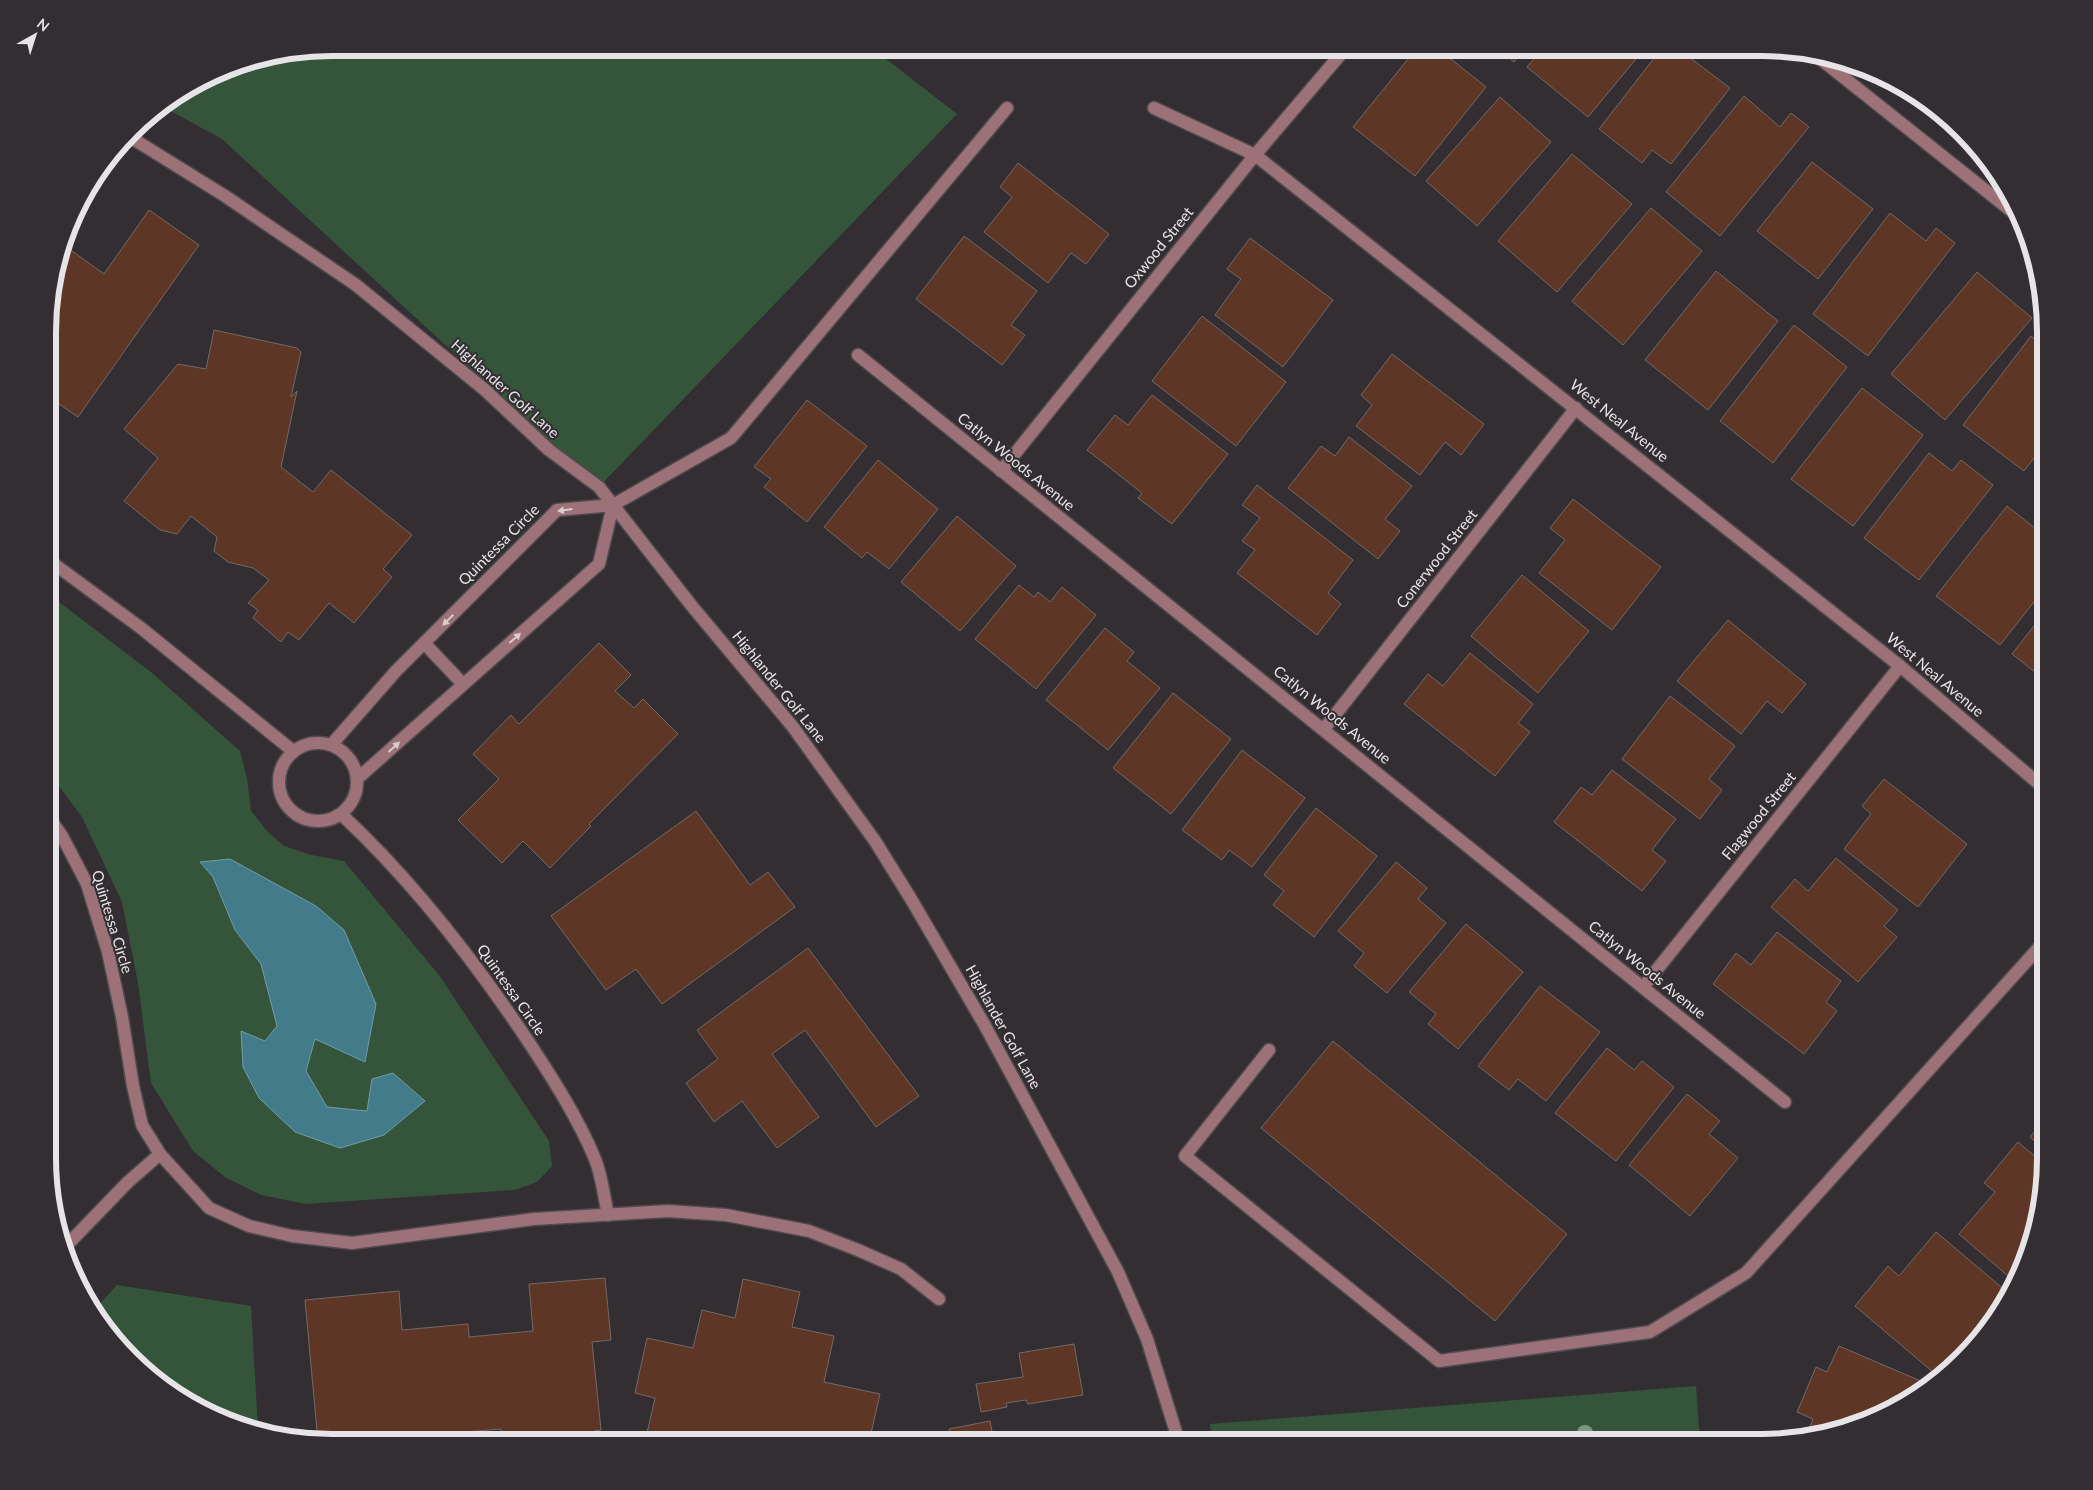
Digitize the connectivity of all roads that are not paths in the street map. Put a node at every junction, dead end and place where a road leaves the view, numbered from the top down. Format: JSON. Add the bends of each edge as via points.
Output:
{"nodes":[{"id":1,"x":1339,"y":56,"type":"edge"},
{"id":2,"x":1828,"y":65,"type":"edge"},
{"id":3,"x":1007,"y":108,"type":"dead end"},
{"id":4,"x":1154,"y":108,"type":"dead end"},
{"id":5,"x":134,"y":140,"type":"edge"},
{"id":6,"x":1255,"y":155,"type":"junction"},
{"id":7,"x":2007,"y":207,"type":"edge"},
{"id":8,"x":858,"y":355,"type":"dead end"},
{"id":9,"x":1576,"y":408,"type":"junction"},
{"id":10,"x":1001,"y":471,"type":"junction"},
{"id":11,"x":613,"y":505,"type":"junction"},
{"id":12,"x":56,"y":565,"type":"edge"},
{"id":13,"x":424,"y":643,"type":"junction"},
{"id":14,"x":1900,"y":666,"type":"junction"},
{"id":15,"x":463,"y":684,"type":"junction"},
{"id":16,"x":1324,"y":729,"type":"junction"},
{"id":17,"x":332,"y":744,"type":"junction"},
{"id":18,"x":292,"y":751,"type":"junction"},
{"id":19,"x":358,"y":779,"type":"junction"},
{"id":20,"x":2037,"y":782,"type":"edge"},
{"id":21,"x":341,"y":814,"type":"junction"},
{"id":22,"x":56,"y":828,"type":"edge"},
{"id":23,"x":2037,"y":948,"type":"edge"},
{"id":24,"x":1643,"y":987,"type":"junction"},
{"id":25,"x":1269,"y":1050,"type":"dead end"},
{"id":26,"x":1785,"y":1102,"type":"dead end"},
{"id":27,"x":160,"y":1154,"type":"junction"},
{"id":28,"x":608,"y":1215,"type":"junction"},
{"id":29,"x":70,"y":1242,"type":"edge"},
{"id":30,"x":939,"y":1299,"type":"dead end"},
{"id":31,"x":1177,"y":1434,"type":"edge"}],
"edges":[{"from":1,"to":6,"type":"street","name":"Oxwood Street"},
{"from":2,"to":7,"type":"street"},
{"from":3,"to":11,"type":"street","via":[[731,438]]},
{"from":4,"to":6,"type":"street","name":"West Neal Avenue"},
{"from":5,"to":11,"type":"street","name":"Highlander Golf Lane","via":[[225,196],[356,285],[485,390],[549,450],[599,486]]},
{"from":6,"to":9,"type":"street","name":"West Neal Avenue"},
{"from":6,"to":10,"type":"street","name":"Oxwood Street"},
{"from":8,"to":10,"type":"street","name":"Catlyn Woods Avenue"},
{"from":9,"to":14,"type":"street","name":"West Neal Avenue"},
{"from":9,"to":16,"type":"street","name":"Conerwood Street"},
{"from":10,"to":16,"type":"street","name":"Catlyn Woods Avenue"},
{"from":11,"to":13,"type":"street","name":"Quintessa Circle","one_way":true,"via":[[557,510]]},
{"from":15,"to":11,"type":"street","one_way":true,"via":[[599,564]]},
{"from":11,"to":31,"type":"street","name":"Highlander Golf Lane","via":[[793,727],[875,841],[912,899],[984,1024],[1118,1272],[1147,1339]]},
{"from":12,"to":18,"type":"street","via":[[141,628]]},
{"from":13,"to":15,"type":"street"},
{"from":13,"to":17,"type":"street","name":"Quintessa Circle"},
{"from":14,"to":20,"type":"street","name":"West Neal Avenue"},
{"from":14,"to":24,"type":"street","name":"Flagwood Street"},
{"from":19,"to":15,"type":"street","one_way":true},
{"from":16,"to":24,"type":"street","name":"Catlyn Woods Avenue"},
{"from":17,"to":18,"type":"street","via":[[304,744]]},
{"from":17,"to":19,"type":"street","via":[[347,755]]},
{"from":18,"to":21,"type":"street","via":[[280,772],[279,787],[291,810],[315,821]]},
{"from":19,"to":21,"type":"street","via":[[356,793]]},
{"from":21,"to":28,"type":"street","name":"Quintessa Circle","via":[[371,842],[445,927],[544,1066],[596,1161]]},
{"from":22,"to":27,"type":"street","name":"Quintessa Circle","via":[[87,884],[108,952],[142,1124]]},
{"from":23,"to":25,"type":"street","via":[[1746,1273],[1650,1332],[1439,1362],[1185,1156]]},
{"from":24,"to":26,"type":"street","name":"Catlyn Woods Avenue"},
{"from":27,"to":28,"type":"street","name":"Quintessa Circle","via":[[209,1208],[249,1226],[292,1236],[352,1243],[534,1219]]},
{"from":27,"to":29,"type":"street"},
{"from":28,"to":30,"type":"street","name":"Quintessa Circle","via":[[668,1211],[726,1215],[809,1231],[900,1269]]}]}
